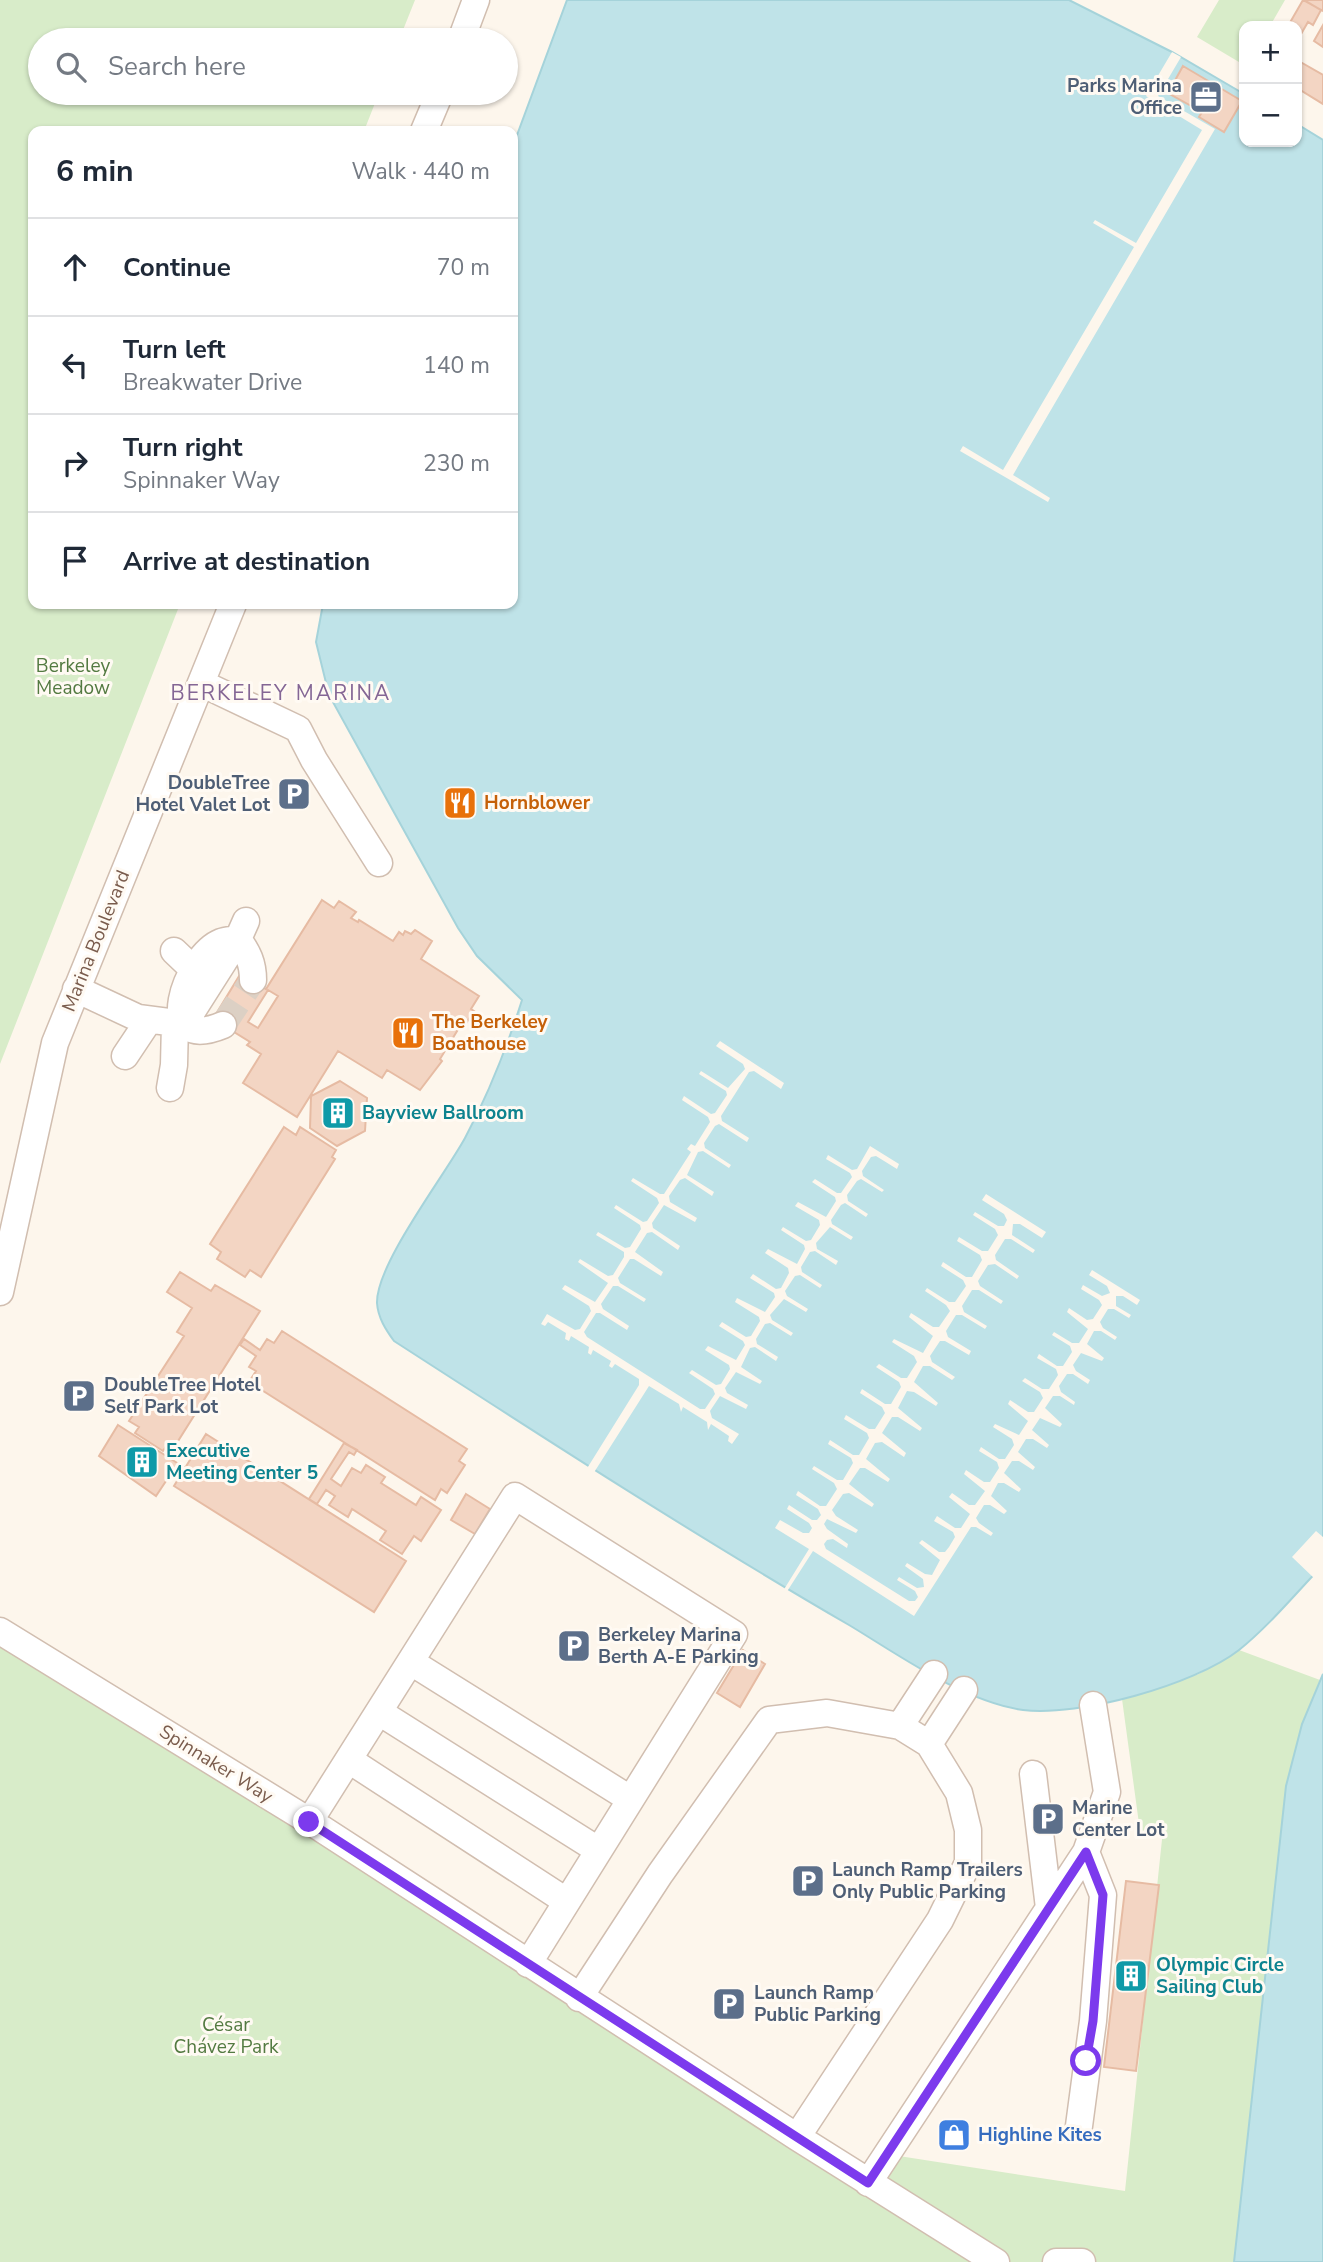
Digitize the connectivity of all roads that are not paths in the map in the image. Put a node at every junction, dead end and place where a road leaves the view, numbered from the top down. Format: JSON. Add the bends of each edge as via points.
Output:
{"nodes":[{"id":1,"x":466,"y":0,"type":"edge"},
{"id":2,"x":476,"y":0,"type":"edge"},
{"id":3,"x":462,"y":28,"type":"edge"},
{"id":4,"x":465,"y":28,"type":"edge"},
{"id":5,"x":435,"y":105,"type":"edge"},
{"id":6,"x":426,"y":126,"type":"edge"},
{"id":7,"x":231,"y":609,"type":"edge"},
{"id":8,"x":201,"y":683,"type":"junction"},
{"id":9,"x":379,"y":863,"type":"dead end"},
{"id":10,"x":242,"y":930,"type":"junction"},
{"id":11,"x":174,"y":951,"type":"dead end"},
{"id":12,"x":194,"y":971,"type":"junction"},
{"id":13,"x":253,"y":980,"type":"tunnel mouth"},
{"id":14,"x":76,"y":989,"type":"junction"},
{"id":15,"x":169,"y":1022,"type":"junction"},
{"id":16,"x":223,"y":1025,"type":"dead end"},
{"id":17,"x":125,"y":1056,"type":"dead end"},
{"id":18,"x":170,"y":1088,"type":"dead end"},
{"id":19,"x":0,"y":1292,"type":"edge"},
{"id":20,"x":0,"y":1630,"type":"edge"},
{"id":21,"x":411,"y":1661,"type":"junction"},
{"id":22,"x":934,"y":1674,"type":"dead end"},
{"id":23,"x":964,"y":1689,"type":"dead end"},
{"id":24,"x":1094,"y":1705,"type":"dead end"},
{"id":25,"x":379,"y":1712,"type":"junction"},
{"id":26,"x":900,"y":1726,"type":"junction"},
{"id":27,"x":929,"y":1744,"type":"junction"},
{"id":28,"x":349,"y":1760,"type":"junction"},
{"id":29,"x":1033,"y":1774,"type":"dead end"},
{"id":30,"x":630,"y":1799,"type":"junction"},
{"id":31,"x":309,"y":1822,"type":"junction"},
{"id":32,"x":598,"y":1850,"type":"junction"},
{"id":33,"x":1086,"y":1852,"type":"junction"},
{"id":34,"x":566,"y":1901,"type":"junction"},
{"id":35,"x":1049,"y":1908,"type":"junction"},
{"id":36,"x":528,"y":1964,"type":"junction"},
{"id":37,"x":579,"y":1998,"type":"junction"},
{"id":38,"x":1079,"y":2126,"type":"dead end"},
{"id":39,"x":797,"y":2137,"type":"junction"},
{"id":40,"x":868,"y":2183,"type":"junction"},
{"id":41,"x":996,"y":2262,"type":"edge"},
{"id":42,"x":1056,"y":2262,"type":"edge"},
{"id":43,"x":1082,"y":2262,"type":"edge"}],
"edges":[{"from":1,"to":3,"type":"street"},
{"from":2,"to":4,"type":"street"},
{"from":5,"to":6,"type":"street"},
{"from":7,"to":8,"type":"street","name":"Marina Boulevard"},
{"from":8,"to":9,"type":"street","via":[[245,711],[298,729],[311,766]]},
{"from":8,"to":14,"type":"street","name":"Marina Boulevard"},
{"from":10,"to":12,"type":"street","via":[[206,954]]},
{"from":10,"to":13,"type":"street"},
{"from":10,"to":15,"type":"street"},
{"from":11,"to":12,"type":"street"},
{"from":12,"to":15,"type":"street"},
{"from":14,"to":15,"type":"street"},
{"from":14,"to":19,"type":"street","name":"Marina Boulevard","via":[[52,1055]]},
{"from":15,"to":16,"type":"street","via":[[202,1031]]},
{"from":15,"to":17,"type":"street"},
{"from":15,"to":18,"type":"street","via":[[174,1065]]},
{"from":20,"to":31,"type":"street","name":"Spinnaker Way"},
{"from":21,"to":25,"type":"street"},
{"from":21,"to":30,"type":"street"},
{"from":21,"to":30,"type":"street","via":[[515,1496],[734,1634]]},
{"from":22,"to":26,"type":"street"},
{"from":23,"to":27,"type":"street"},
{"from":24,"to":33,"type":"street","via":[[1107,1792]]},
{"from":25,"to":28,"type":"street"},
{"from":25,"to":32,"type":"street"},
{"from":26,"to":27,"type":"street"},
{"from":26,"to":37,"type":"street","via":[[827,1713],[769,1720]]},
{"from":27,"to":39,"type":"street","via":[[959,1793],[968,1830],[968,1863],[940,1920]]},
{"from":28,"to":31,"type":"street"},
{"from":28,"to":34,"type":"street"},
{"from":29,"to":35,"type":"street"},
{"from":30,"to":32,"type":"street"},
{"from":31,"to":36,"type":"street","name":"Spinnaker Way"},
{"from":32,"to":34,"type":"street"},
{"from":33,"to":35,"type":"street"},
{"from":33,"to":38,"type":"street","via":[[1103,1895]]},
{"from":34,"to":36,"type":"street"},
{"from":35,"to":40,"type":"street"},
{"from":36,"to":37,"type":"street","name":"Spinnaker Way"},
{"from":37,"to":39,"type":"street","name":"Spinnaker Way"},
{"from":39,"to":40,"type":"street","name":"Spinnaker Way"},
{"from":40,"to":41,"type":"street","name":"Spinnaker Way"},
{"from":42,"to":43,"type":"street"}]}
